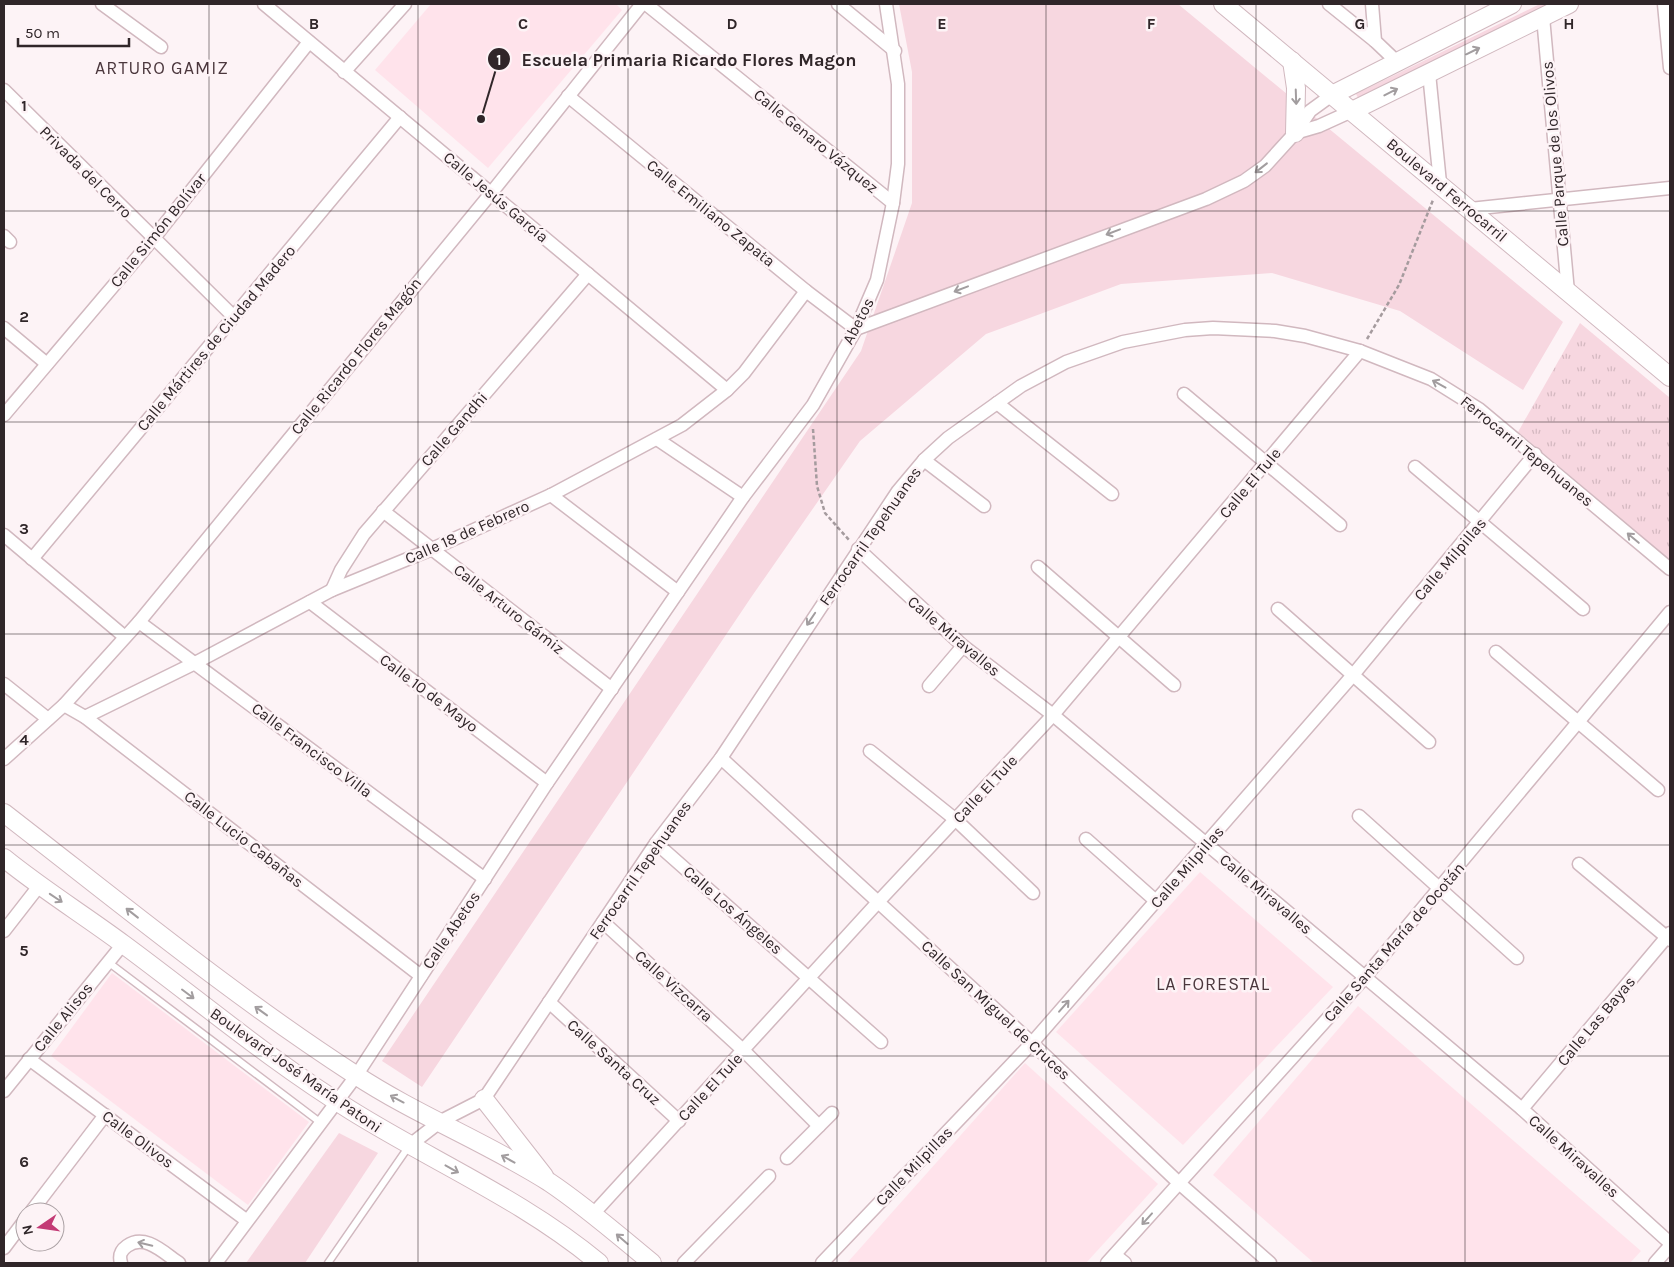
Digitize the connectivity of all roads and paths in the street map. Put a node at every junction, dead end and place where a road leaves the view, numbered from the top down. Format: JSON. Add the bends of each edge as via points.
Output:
{"nodes":[{"id":1,"x":102,"y":4,"type":"edge"},
{"id":2,"x":264,"y":4,"type":"edge"},
{"id":3,"x":405,"y":4,"type":"edge"},
{"id":4,"x":642,"y":4,"type":"edge"},
{"id":5,"x":646,"y":4,"type":"edge"},
{"id":6,"x":838,"y":4,"type":"edge"},
{"id":7,"x":886,"y":4,"type":"edge"},
{"id":8,"x":1223,"y":4,"type":"edge"},
{"id":9,"x":1328,"y":4,"type":"edge"},
{"id":10,"x":1372,"y":4,"type":"edge"},
{"id":11,"x":1512,"y":4,"type":"edge"},
{"id":12,"x":1569,"y":4,"type":"edge"},
{"id":13,"x":1664,"y":4,"type":"edge"},
{"id":14,"x":1543,"y":16,"type":"junction"},
{"id":15,"x":1375,"y":41,"type":"junction"},
{"id":16,"x":309,"y":42,"type":"junction"},
{"id":17,"x":161,"y":47,"type":"dead end"},
{"id":18,"x":894,"y":51,"type":"junction"},
{"id":19,"x":1292,"y":60,"type":"junction"},
{"id":20,"x":1396,"y":61,"type":"junction"},
{"id":21,"x":1670,"y":68,"type":"edge"},
{"id":22,"x":344,"y":72,"type":"junction"},
{"id":23,"x":1429,"y":73,"type":"junction"},
{"id":24,"x":4,"y":90,"type":"edge"},
{"id":25,"x":1332,"y":94,"type":"junction"},
{"id":26,"x":568,"y":96,"type":"junction"},
{"id":27,"x":1352,"y":111,"type":"junction"},
{"id":28,"x":400,"y":117,"type":"junction"},
{"id":29,"x":1295,"y":133,"type":"junction"},
{"id":30,"x":1440,"y":183,"type":"junction"},
{"id":31,"x":1670,"y":188,"type":"edge"},
{"id":32,"x":492,"y":192,"type":"junction"},
{"id":33,"x":1559,"y":200,"type":"junction"},
{"id":34,"x":893,"y":203,"type":"junction"},
{"id":35,"x":1470,"y":209,"type":"junction"},
{"id":36,"x":153,"y":238,"type":"junction"},
{"id":37,"x":588,"y":274,"type":"junction"},
{"id":38,"x":806,"y":291,"type":"junction"},
{"id":39,"x":1568,"y":292,"type":"junction"},
{"id":40,"x":233,"y":316,"type":"junction"},
{"id":41,"x":4,"y":328,"type":"edge"},
{"id":42,"x":856,"y":329,"type":"junction"},
{"id":43,"x":1360,"y":351,"type":"junction"},
{"id":44,"x":47,"y":364,"type":"junction"},
{"id":45,"x":1670,"y":377,"type":"edge"},
{"id":46,"x":727,"y":390,"type":"junction"},
{"id":47,"x":1184,"y":394,"type":"dead end"},
{"id":48,"x":997,"y":403,"type":"junction"},
{"id":49,"x":813,"y":405,"type":"junction"},
{"id":50,"x":4,"y":415,"type":"edge"},
{"id":51,"x":657,"y":438,"type":"junction"},
{"id":52,"x":1535,"y":454,"type":"junction"},
{"id":53,"x":924,"y":460,"type":"junction"},
{"id":54,"x":1267,"y":463,"type":"junction"},
{"id":55,"x":1415,"y":467,"type":"dead end"},
{"id":56,"x":1112,"y":494,"type":"dead end"},
{"id":57,"x":551,"y":495,"type":"junction"},
{"id":58,"x":743,"y":497,"type":"junction"},
{"id":59,"x":984,"y":506,"type":"dead end"},
{"id":60,"x":383,"y":511,"type":"junction"},
{"id":61,"x":1480,"y":523,"type":"junction"},
{"id":62,"x":1340,"y":525,"type":"dead end"},
{"id":63,"x":4,"y":535,"type":"edge"},
{"id":64,"x":858,"y":549,"type":"junction"},
{"id":65,"x":432,"y":550,"type":"junction"},
{"id":66,"x":32,"y":559,"type":"junction"},
{"id":67,"x":1038,"y":567,"type":"dead end"},
{"id":68,"x":1670,"y":569,"type":"edge"},
{"id":69,"x":332,"y":590,"type":"junction"},
{"id":70,"x":678,"y":592,"type":"junction"},
{"id":71,"x":310,"y":602,"type":"junction"},
{"id":72,"x":1583,"y":609,"type":"dead end"},
{"id":73,"x":1278,"y":610,"type":"dead end"},
{"id":74,"x":1670,"y":612,"type":"edge"},
{"id":75,"x":139,"y":622,"type":"junction"},
{"id":76,"x":125,"y":637,"type":"junction"},
{"id":77,"x":1118,"y":637,"type":"junction"},
{"id":78,"x":963,"y":646,"type":"junction"},
{"id":79,"x":1496,"y":652,"type":"dead end"},
{"id":80,"x":195,"y":663,"type":"junction"},
{"id":81,"x":1352,"y":675,"type":"junction"},
{"id":82,"x":4,"y":684,"type":"edge"},
{"id":83,"x":1174,"y":685,"type":"dead end"},
{"id":84,"x":929,"y":686,"type":"dead end"},
{"id":85,"x":612,"y":689,"type":"junction"},
{"id":86,"x":64,"y":705,"type":"junction"},
{"id":87,"x":1053,"y":715,"type":"junction"},
{"id":88,"x":85,"y":717,"type":"junction"},
{"id":89,"x":48,"y":719,"type":"junction"},
{"id":90,"x":1579,"y":723,"type":"junction"},
{"id":91,"x":1429,"y":742,"type":"dead end"},
{"id":92,"x":870,"y":751,"type":"dead end"},
{"id":93,"x":721,"y":758,"type":"junction"},
{"id":94,"x":4,"y":759,"type":"edge"},
{"id":95,"x":547,"y":783,"type":"junction"},
{"id":96,"x":1658,"y":790,"type":"dead end"},
{"id":97,"x":4,"y":813,"type":"edge"},
{"id":98,"x":1359,"y":816,"type":"dead end"},
{"id":99,"x":956,"y":820,"type":"junction"},
{"id":100,"x":1086,"y":839,"type":"dead end"},
{"id":101,"x":656,"y":843,"type":"junction"},
{"id":102,"x":1207,"y":844,"type":"junction"},
{"id":103,"x":4,"y":858,"type":"edge"},
{"id":104,"x":1579,"y":864,"type":"dead end"},
{"id":105,"x":485,"y":879,"type":"junction"},
{"id":106,"x":39,"y":886,"type":"junction"},
{"id":107,"x":1440,"y":889,"type":"junction"},
{"id":108,"x":1033,"y":893,"type":"dead end"},
{"id":109,"x":879,"y":901,"type":"junction"},
{"id":110,"x":1157,"y":902,"type":"junction"},
{"id":111,"x":602,"y":922,"type":"junction"},
{"id":112,"x":4,"y":932,"type":"edge"},
{"id":113,"x":1669,"y":937,"type":"edge"},
{"id":114,"x":123,"y":944,"type":"junction"},
{"id":115,"x":1517,"y":958,"type":"dead end"},
{"id":116,"x":108,"y":962,"type":"junction"},
{"id":117,"x":421,"y":976,"type":"junction"},
{"id":118,"x":810,"y":977,"type":"junction"},
{"id":119,"x":1365,"y":977,"type":"junction"},
{"id":120,"x":549,"y":1002,"type":"junction"},
{"id":121,"x":881,"y":1042,"type":"dead end"},
{"id":122,"x":1032,"y":1043,"type":"junction"},
{"id":123,"x":744,"y":1051,"type":"junction"},
{"id":124,"x":29,"y":1058,"type":"junction"},
{"id":125,"x":356,"y":1076,"type":"junction"},
{"id":126,"x":4,"y":1091,"type":"edge"},
{"id":127,"x":484,"y":1100,"type":"junction"},
{"id":128,"x":337,"y":1102,"type":"junction"},
{"id":129,"x":1522,"y":1109,"type":"junction"},
{"id":130,"x":832,"y":1113,"type":"dead end"},
{"id":131,"x":106,"y":1115,"type":"junction"},
{"id":132,"x":441,"y":1121,"type":"junction"},
{"id":133,"x":678,"y":1121,"type":"junction"},
{"id":134,"x":321,"y":1123,"type":"junction"},
{"id":135,"x":818,"y":1126,"type":"junction"},
{"id":136,"x":410,"y":1146,"type":"junction"},
{"id":137,"x":786,"y":1158,"type":"dead end"},
{"id":138,"x":769,"y":1176,"type":"dead end"},
{"id":139,"x":548,"y":1182,"type":"junction"},
{"id":140,"x":1179,"y":1183,"type":"junction"},
{"id":141,"x":39,"y":1202,"type":"edge"},
{"id":142,"x":594,"y":1214,"type":"junction"},
{"id":143,"x":246,"y":1220,"type":"junction"},
{"id":144,"x":15,"y":1233,"type":"edge"},
{"id":145,"x":1670,"y":1245,"type":"edge"},
{"id":146,"x":4,"y":1248,"type":"edge"},
{"id":147,"x":1116,"y":1260,"type":"edge"},
{"id":148,"x":121,"y":1263,"type":"edge"},
{"id":149,"x":179,"y":1263,"type":"edge"},
{"id":150,"x":216,"y":1263,"type":"edge"},
{"id":151,"x":328,"y":1263,"type":"edge"},
{"id":152,"x":599,"y":1263,"type":"edge"},
{"id":153,"x":652,"y":1263,"type":"edge"},
{"id":154,"x":684,"y":1263,"type":"edge"},
{"id":155,"x":822,"y":1263,"type":"edge"},
{"id":156,"x":1270,"y":1263,"type":"edge"},
{"id":157,"x":1655,"y":1263,"type":"edge"}],
"edges":[{"from":1,"to":17,"type":"street"},
{"from":2,"to":16,"type":"street","name":"Calle Jesús García"},
{"from":3,"to":22,"type":"street"},
{"from":4,"to":26,"type":"street","name":"Calle Ricardo Flores Magón"},
{"from":5,"to":34,"type":"street","name":"Calle Genaro Vázquez"},
{"from":6,"to":18,"type":"street"},
{"from":7,"to":18,"type":"street","name":"Abetos"},
{"from":8,"to":19,"type":"main road","name":"Boulevard Ferrocarril"},
{"from":9,"to":15,"type":"street"},
{"from":10,"to":15,"type":"street"},
{"from":11,"to":20,"type":"main road"},
{"from":12,"to":14,"type":"main road"},
{"from":13,"to":21,"type":"street"},
{"from":23,"to":14,"type":"main road","one_way":true},
{"from":14,"to":33,"type":"street","name":"Calle Parque de los Olivos"},
{"from":15,"to":20,"type":"street"},
{"from":16,"to":22,"type":"street","name":"Calle Jesús García"},
{"from":16,"to":36,"type":"street","name":"Calle Simón Bolívar"},
{"from":18,"to":34,"type":"street","name":"Abetos","via":[[900,131]]},
{"from":19,"to":25,"type":"main road","name":"Boulevard Ferrocarril"},
{"from":19,"to":29,"type":"main road","one_way":true,"via":[[1296,88]]},
{"from":20,"to":25,"type":"main road"},
{"from":22,"to":28,"type":"street","name":"Calle Jesús García"},
{"from":27,"to":23,"type":"main road","one_way":true},
{"from":23,"to":30,"type":"street"},
{"from":24,"to":36,"type":"street","name":"Privada del Cerro"},
{"from":25,"to":27,"type":"main road","name":"Boulevard Ferrocarril"},
{"from":25,"to":29,"type":"street","via":[[1310,111]]},
{"from":26,"to":32,"type":"street","name":"Calle Ricardo Flores Magón"},
{"from":26,"to":38,"type":"street","name":"Calle Emiliano Zapata"},
{"from":27,"to":29,"type":"street"},
{"from":27,"to":30,"type":"main road","name":"Boulevard Ferrocarril"},
{"from":28,"to":32,"type":"street","name":"Calle Jesús García"},
{"from":28,"to":40,"type":"street","name":"Calle Mártires de Ciudad Madero"},
{"from":29,"to":42,"type":"street","one_way":true,"via":[[1265,166],[1244,181],[1206,199]]},
{"from":30,"to":35,"type":"main road","name":"Boulevard Ferrocarril"},
{"from":30,"to":43,"type":"path","via":[[1399,285]]},
{"from":31,"to":33,"type":"street"},
{"from":32,"to":37,"type":"street","name":"Calle Jesús García"},
{"from":32,"to":75,"type":"street","name":"Calle Ricardo Flores Magón"},
{"from":33,"to":35,"type":"street"},
{"from":33,"to":39,"type":"street","name":"Calle Parque de los Olivos"},
{"from":34,"to":42,"type":"street","name":"Abetos","via":[[877,280]]},
{"from":35,"to":39,"type":"main road","name":"Boulevard Ferrocarril"},
{"from":36,"to":40,"type":"street","name":"Privada del Cerro"},
{"from":36,"to":44,"type":"street","name":"Calle Simón Bolívar"},
{"from":37,"to":46,"type":"street","name":"Calle Jesús García"},
{"from":37,"to":60,"type":"street","name":"Calle Gandhi"},
{"from":38,"to":42,"type":"street","name":"Calle Emiliano Zapata"},
{"from":38,"to":46,"type":"street","name":"Calle 18 de Febrero"},
{"from":39,"to":45,"type":"main road","name":"Boulevard Ferrocarril"},
{"from":40,"to":66,"type":"street","name":"Calle Mártires de Ciudad Madero"},
{"from":41,"to":44,"type":"street"},
{"from":42,"to":49,"type":"street","name":"Abetos"},
{"from":43,"to":48,"type":"street","name":"Ferrocarril Tepehuanes","via":[[1275,331],[1233,328],[1186,330],[1093,351],[1035,378]]},
{"from":52,"to":43,"type":"street","name":"Ferrocarril Tepehuanes","one_way":true,"via":[[1456,393],[1431,379]]},
{"from":43,"to":54,"type":"street","name":"Calle El Tule"},
{"from":44,"to":50,"type":"street","name":"Calle Simón Bolívar"},
{"from":46,"to":51,"type":"street","name":"Calle 18 de Febrero","via":[[682,425]]},
{"from":47,"to":54,"type":"street"},
{"from":48,"to":53,"type":"street","name":"Ferrocarril Tepehuanes","via":[[948,438]]},
{"from":48,"to":56,"type":"street"},
{"from":49,"to":58,"type":"street","name":"Abetos"},
{"from":49,"to":64,"type":"path","via":[[817,486],[824,513]]},
{"from":51,"to":57,"type":"street","name":"Calle 18 de Febrero"},
{"from":51,"to":58,"type":"street"},
{"from":52,"to":61,"type":"street","name":"Calle Milpillas"},
{"from":68,"to":52,"type":"street","name":"Ferrocarril Tepehuanes","one_way":true},
{"from":53,"to":59,"type":"street"},
{"from":53,"to":64,"type":"street","name":"Ferrocarril Tepehuanes"},
{"from":54,"to":62,"type":"street"},
{"from":54,"to":77,"type":"street","name":"Calle El Tule"},
{"from":55,"to":61,"type":"street"},
{"from":57,"to":65,"type":"street","name":"Calle 18 de Febrero"},
{"from":57,"to":70,"type":"street"},
{"from":58,"to":70,"type":"street","name":"Abetos"},
{"from":60,"to":65,"type":"street","name":"Calle Arturo Gámiz"},
{"from":60,"to":69,"type":"street","name":"Calle Gandhi","via":[[352,550]]},
{"from":61,"to":72,"type":"street"},
{"from":61,"to":81,"type":"street","name":"Calle Milpillas"},
{"from":63,"to":66,"type":"street"},
{"from":64,"to":78,"type":"street","name":"Calle Miravalles"},
{"from":64,"to":93,"type":"street","name":"Ferrocarril Tepehuanes","one_way":true},
{"from":65,"to":69,"type":"street","name":"Calle 18 de Febrero"},
{"from":65,"to":85,"type":"street","name":"Calle Arturo Gámiz"},
{"from":66,"to":76,"type":"street"},
{"from":67,"to":77,"type":"street"},
{"from":69,"to":71,"type":"street","name":"Calle 18 de Febrero"},
{"from":70,"to":85,"type":"street","name":"Calle Abetos"},
{"from":71,"to":80,"type":"street","name":"Calle 18 de Febrero"},
{"from":71,"to":95,"type":"street","name":"Calle 10 de Mayo"},
{"from":73,"to":81,"type":"street"},
{"from":74,"to":90,"type":"street","name":"Calle Santa María de Ocotán"},
{"from":75,"to":76,"type":"street","name":"Calle Ricardo Flores Magón"},
{"from":75,"to":80,"type":"street","name":"Calle Francisco Villa"},
{"from":76,"to":86,"type":"street","name":"Calle Ricardo Flores Magón"},
{"from":77,"to":83,"type":"street"},
{"from":77,"to":87,"type":"street","name":"Calle El Tule"},
{"from":78,"to":84,"type":"street"},
{"from":78,"to":87,"type":"street","name":"Calle Miravalles"},
{"from":79,"to":90,"type":"street"},
{"from":80,"to":88,"type":"street","name":"Calle 18 de Febrero"},
{"from":80,"to":105,"type":"street","name":"Calle Francisco Villa"},
{"from":81,"to":91,"type":"street"},
{"from":81,"to":102,"type":"street","name":"Calle Milpillas"},
{"from":82,"to":89,"type":"street"},
{"from":85,"to":95,"type":"street","name":"Calle Abetos"},
{"from":86,"to":88,"type":"street","name":"Calle Lucio Cabañas"},
{"from":86,"to":89,"type":"street","name":"Calle Ricardo Flores Magón"},
{"from":87,"to":99,"type":"street","name":"Calle El Tule"},
{"from":87,"to":102,"type":"street","name":"Calle Miravalles"},
{"from":88,"to":117,"type":"street","name":"Calle Lucio Cabañas"},
{"from":89,"to":94,"type":"street","name":"Calle Ricardo Flores Magón"},
{"from":90,"to":96,"type":"street"},
{"from":90,"to":107,"type":"street","name":"Calle Santa María de Ocotán"},
{"from":92,"to":99,"type":"street"},
{"from":93,"to":101,"type":"street","name":"Ferrocarril Tepehuanes"},
{"from":93,"to":109,"type":"street","name":"Calle San Miguel de Cruces"},
{"from":95,"to":105,"type":"street","name":"Calle Abetos"},
{"from":125,"to":97,"type":"main road","name":"Boulevard José María Patoni","one_way":true,"via":[[220,982]]},
{"from":98,"to":107,"type":"street"},
{"from":99,"to":108,"type":"street"},
{"from":99,"to":109,"type":"street","name":"Calle El Tule"},
{"from":100,"to":110,"type":"street"},
{"from":101,"to":111,"type":"street","name":"Ferrocarril Tepehuanes"},
{"from":101,"to":118,"type":"street","name":"Calle Los Ángeles"},
{"from":102,"to":110,"type":"street","name":"Calle Milpillas"},
{"from":102,"to":119,"type":"street","name":"Calle Miravalles"},
{"from":103,"to":106,"type":"main road","name":"Boulevard José María Patoni"},
{"from":104,"to":113,"type":"street"},
{"from":105,"to":117,"type":"street","name":"Calle Abetos"},
{"from":106,"to":112,"type":"street"},
{"from":106,"to":114,"type":"main road","name":"Boulevard José María Patoni","one_way":true},
{"from":107,"to":115,"type":"street"},
{"from":107,"to":119,"type":"street","name":"Calle Santa María de Ocotán"},
{"from":109,"to":118,"type":"street","name":"Calle El Tule"},
{"from":109,"to":122,"type":"street","name":"Calle San Miguel de Cruces"},
{"from":122,"to":110,"type":"street","name":"Calle Milpillas","one_way":true},
{"from":111,"to":120,"type":"street","name":"Ferrocarril Tepehuanes"},
{"from":111,"to":123,"type":"street","name":"Calle Vizcarra"},
{"from":113,"to":129,"type":"street","name":"Calle Las Bayas"},
{"from":114,"to":116,"type":"street","name":"Calle Alisos"},
{"from":114,"to":128,"type":"main road","name":"Boulevard José María Patoni","one_way":true},
{"from":116,"to":124,"type":"street","name":"Calle Alisos"},
{"from":116,"to":134,"type":"lane"},
{"from":117,"to":125,"type":"street","name":"Calle Abetos"},
{"from":118,"to":121,"type":"street","name":"Calle Los Ángeles"},
{"from":118,"to":123,"type":"street","name":"Calle El Tule"},
{"from":119,"to":129,"type":"street","name":"Calle Miravalles"},
{"from":119,"to":140,"type":"street","name":"Calle Santa María de Ocotán"},
{"from":120,"to":127,"type":"street","name":"Ferrocarril Tepehuanes"},
{"from":120,"to":133,"type":"street","name":"Calle Santa Cruz"},
{"from":122,"to":140,"type":"street","name":"Calle San Miguel de Cruces"},
{"from":122,"to":155,"type":"street","name":"Calle Milpillas"},
{"from":123,"to":133,"type":"street","name":"Calle El Tule"},
{"from":123,"to":135,"type":"street","name":"Calle Vizcarra"},
{"from":124,"to":126,"type":"street","name":"Calle Alisos"},
{"from":124,"to":131,"type":"street","name":"Calle Olivos"},
{"from":125,"to":128,"type":"street","name":"Calle Abetos"},
{"from":132,"to":125,"type":"main road","name":"Boulevard José María Patoni","one_way":true},
{"from":127,"to":132,"type":"street"},
{"from":127,"to":139,"type":"main road"},
{"from":128,"to":134,"type":"street","name":"Calle Abetos"},
{"from":128,"to":136,"type":"main road","name":"Boulevard José María Patoni"},
{"from":129,"to":145,"type":"street","name":"Calle Miravalles"},
{"from":130,"to":135,"type":"street"},
{"from":131,"to":141,"type":"street"},
{"from":131,"to":143,"type":"street","name":"Calle Olivos"},
{"from":132,"to":136,"type":"street"},
{"from":139,"to":132,"type":"main road","name":"Boulevard José María Patoni","one_way":true},
{"from":133,"to":142,"type":"street","name":"Calle El Tule"},
{"from":134,"to":143,"type":"street","name":"Calle Abetos"},
{"from":135,"to":137,"type":"street"},
{"from":136,"to":151,"type":"lane"},
{"from":136,"to":152,"type":"main road","name":"Boulevard José María Patoni","one_way":true,"via":[[527,1212]]},
{"from":138,"to":154,"type":"street"},
{"from":139,"to":142,"type":"main road","name":"Boulevard José María Patoni"},
{"from":140,"to":147,"type":"street","name":"Calle Santa María de Ocotán","one_way":true},
{"from":140,"to":156,"type":"street","name":"Calle San Miguel de Cruces"},
{"from":153,"to":142,"type":"main road","name":"Boulevard José María Patoni","one_way":true},
{"from":143,"to":150,"type":"street","name":"Calle Abetos"},
{"from":144,"to":146,"type":"street"},
{"from":145,"to":157,"type":"street"},
{"from":149,"to":148,"type":"street","one_way":true,"via":[[144,1242],[136,1242],[123,1249]]}]}
